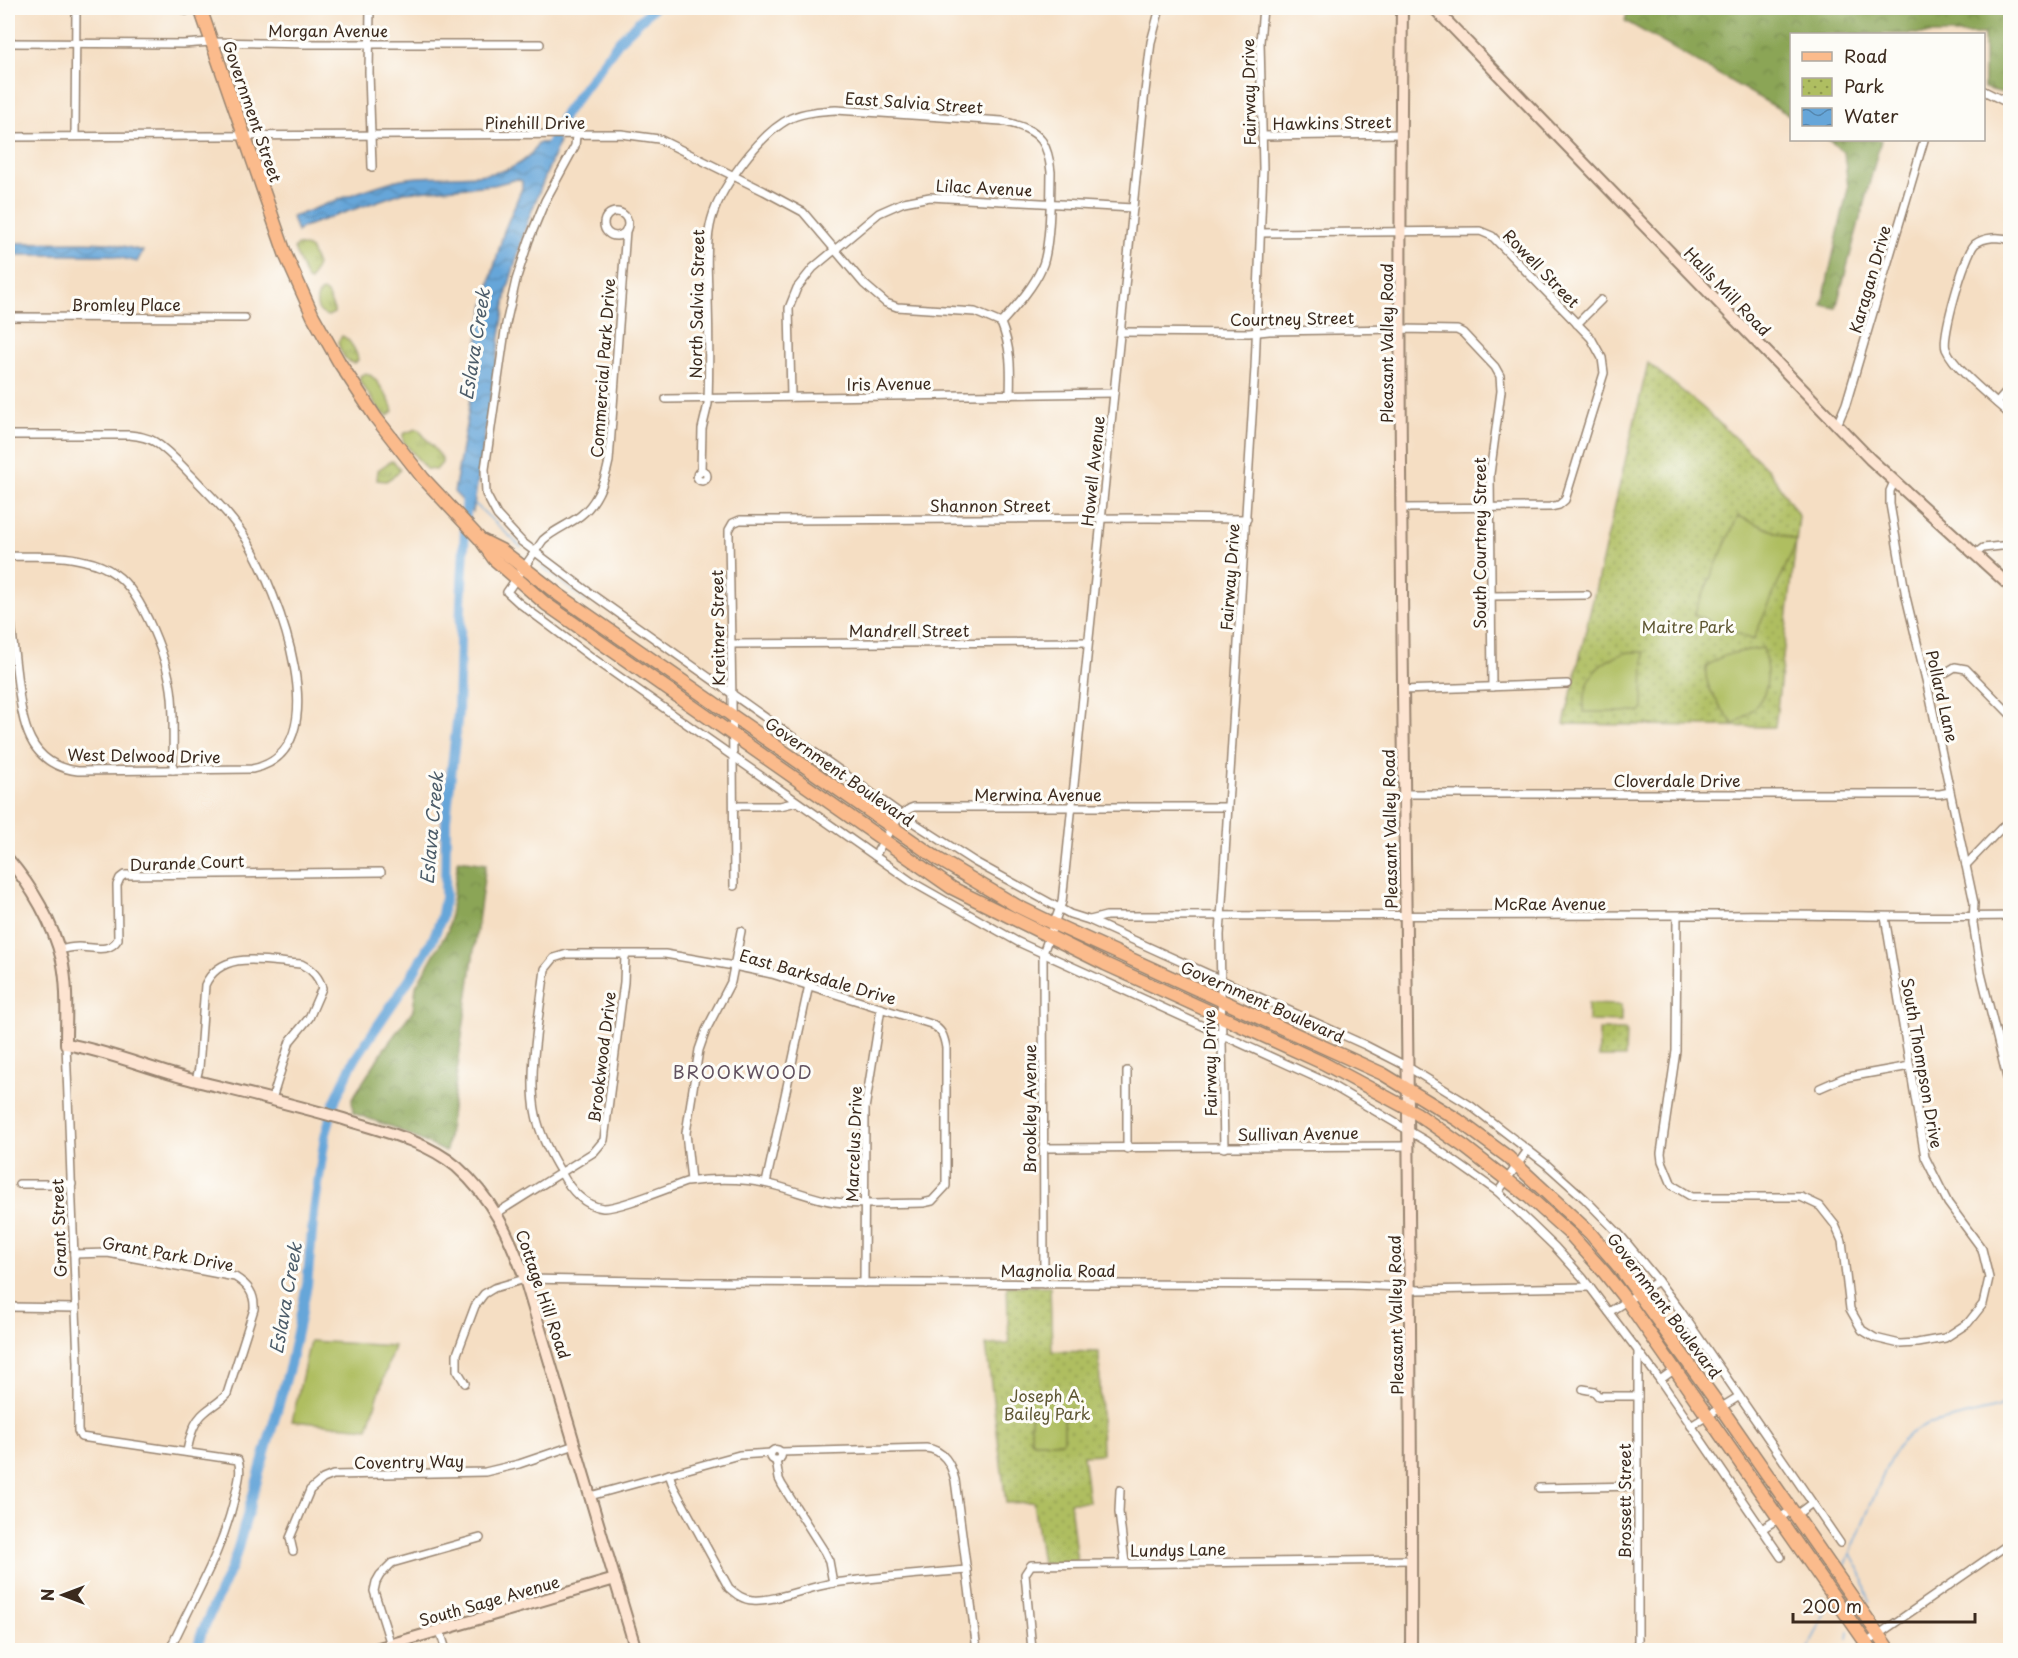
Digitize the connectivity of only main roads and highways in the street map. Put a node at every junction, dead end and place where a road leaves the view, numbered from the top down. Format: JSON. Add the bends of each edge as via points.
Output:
{"nodes":[{"id":1,"x":200,"y":8,"type":"edge"},
{"id":2,"x":274,"y":226,"type":"joint"},
{"id":3,"x":480,"y":539,"type":"junction"},
{"id":4,"x":1052,"y":930,"type":"junction"},
{"id":5,"x":1864,"y":1648,"type":"edge"},
{"id":6,"x":1889,"y":1650,"type":"edge"}],
"edges":[{"from":1,"to":2,"type":"main road","name":"Government Street"},
{"from":2,"to":3,"type":"main road","name":"Government Boulevard","via":[[313,316],[339,362],[401,451]]},
{"from":3,"to":4,"type":"main road","name":"Government Boulevard","via":[[501,550],[559,595],[892,828]]},
{"from":3,"to":4,"type":"main road","name":"Government Boulevard","via":[[494,559],[546,604],[952,888],[1004,915]]},
{"from":4,"to":5,"type":"main road","name":"Government Boulevard","via":[[1105,964],[1323,1063],[1408,1108],[1466,1148],[1570,1234],[1627,1301]]},
{"from":4,"to":6,"type":"main road","name":"Government Boulevard","via":[[1221,1000],[1383,1074],[1458,1120],[1517,1166],[1590,1233],[1638,1293]]}]}
